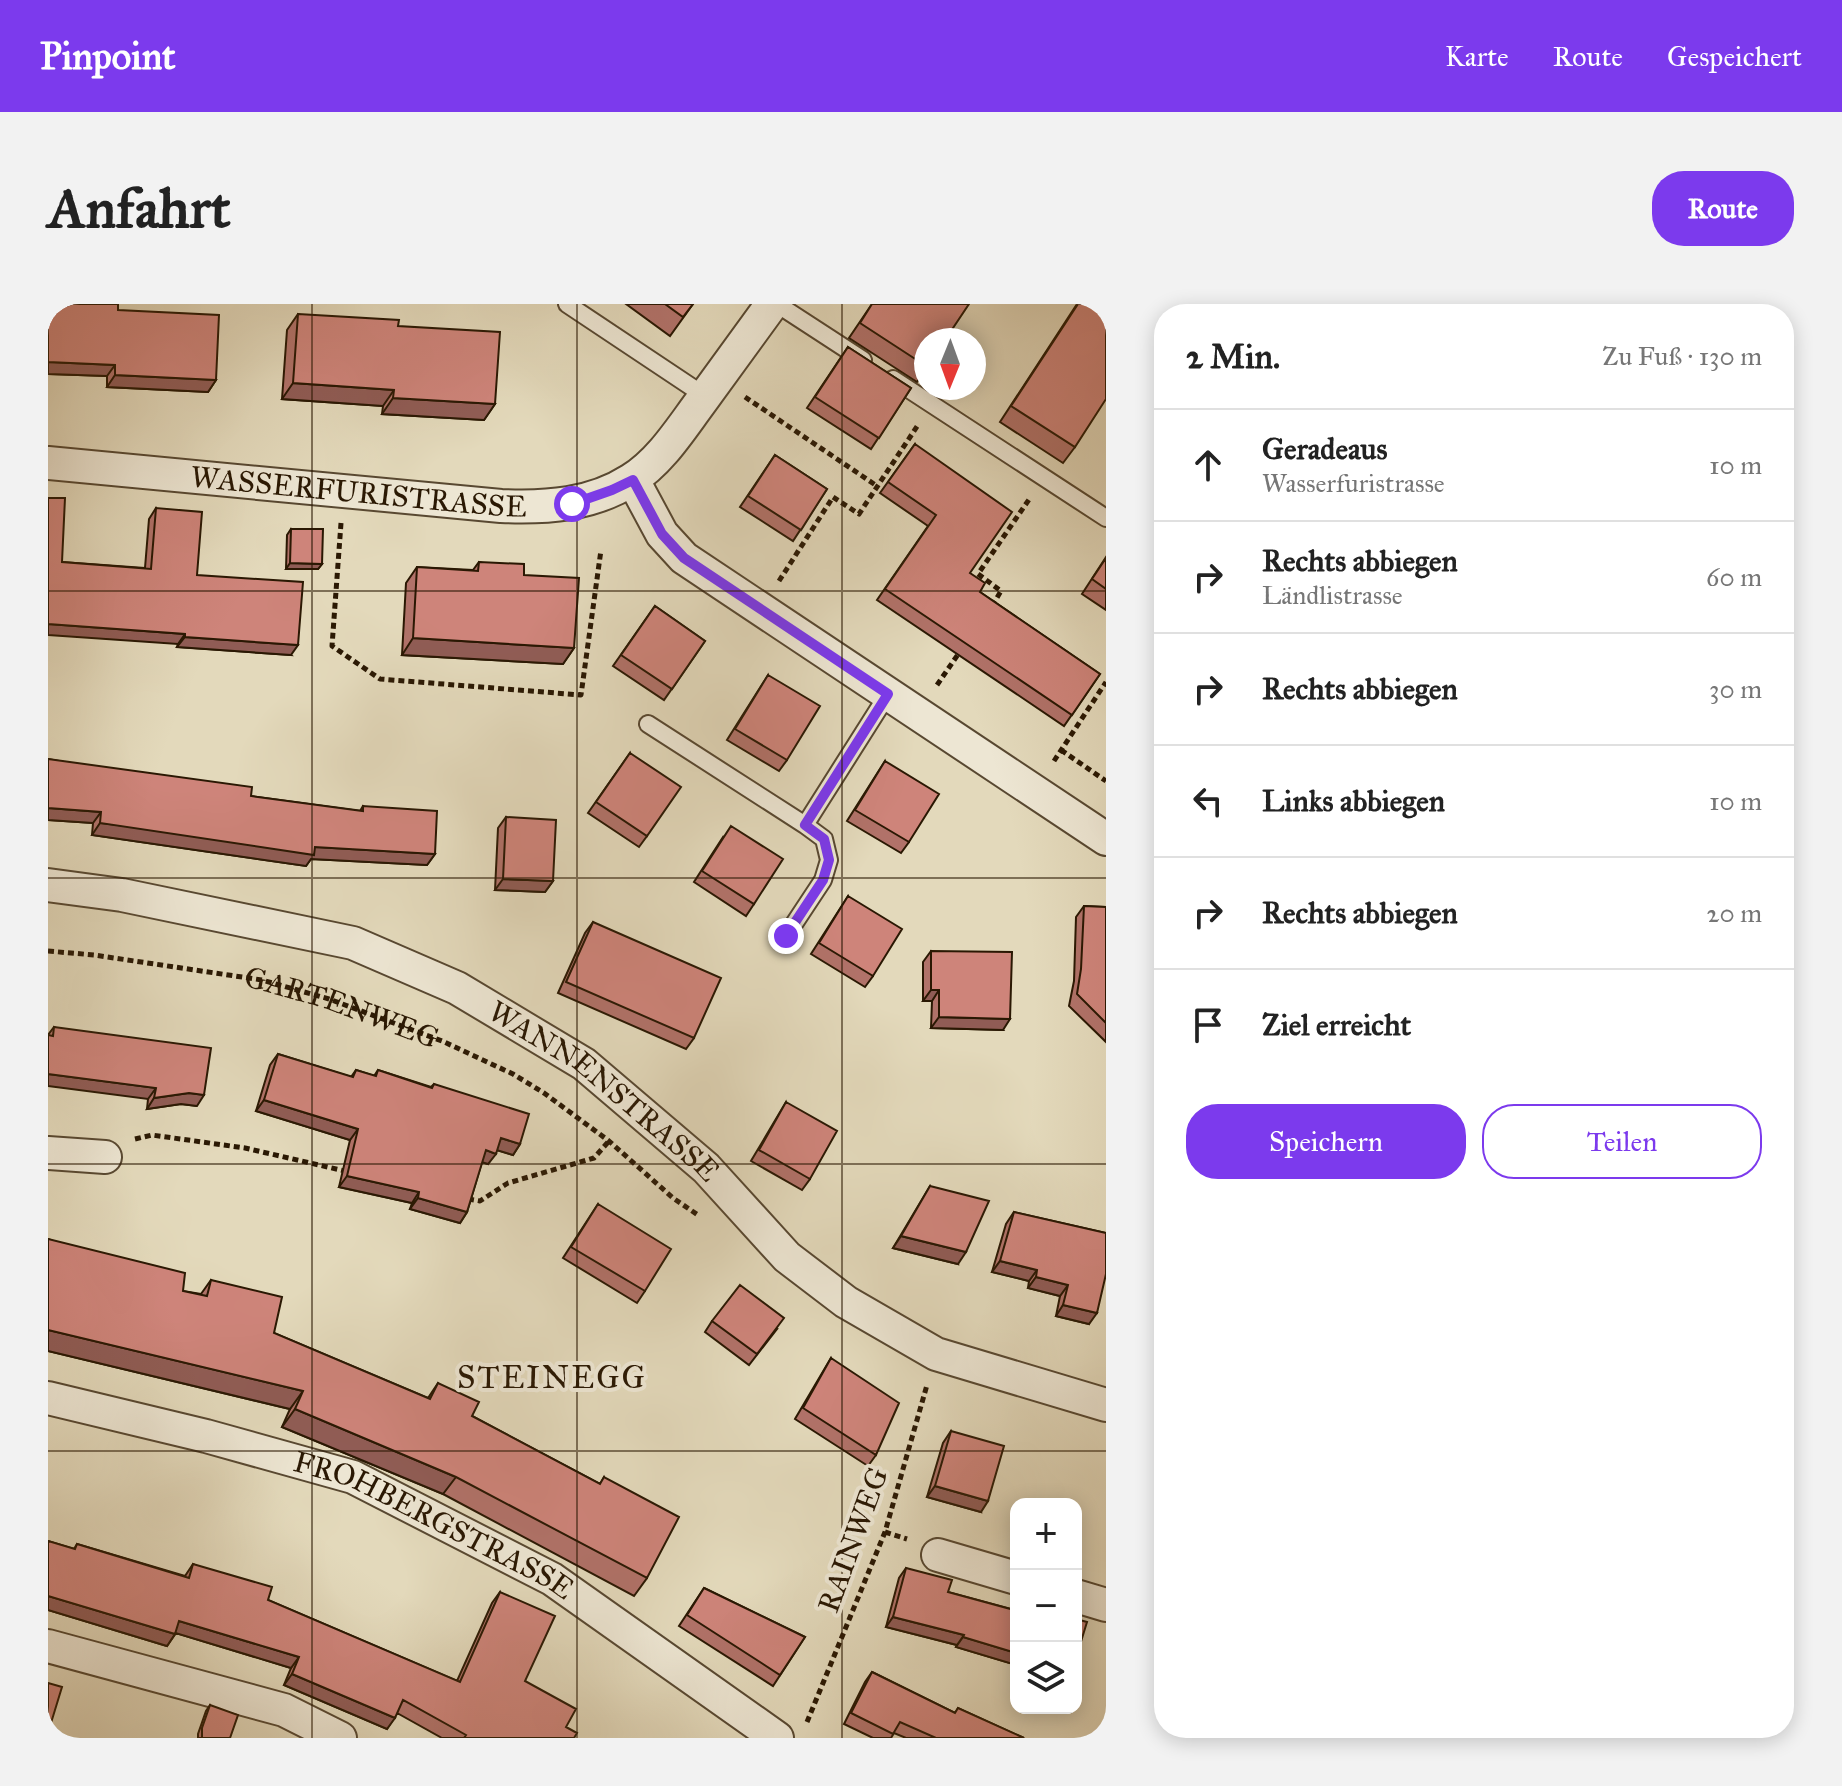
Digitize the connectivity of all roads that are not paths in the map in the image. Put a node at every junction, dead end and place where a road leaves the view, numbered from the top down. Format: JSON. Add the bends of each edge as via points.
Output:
{"nodes":[{"id":1,"x":567,"y":304,"type":"edge"},
{"id":2,"x":775,"y":304,"type":"edge"},
{"id":3,"x":711,"y":387,"type":"junction"},
{"id":4,"x":48,"y":463,"type":"edge"},
{"id":5,"x":633,"y":480,"type":"junction"},
{"id":6,"x":1106,"y":518,"type":"edge"},
{"id":7,"x":888,"y":694,"type":"junction"},
{"id":8,"x":648,"y":724,"type":"dead end"},
{"id":9,"x":805,"y":825,"type":"junction"},
{"id":10,"x":1106,"y":839,"type":"edge"},
{"id":11,"x":48,"y":885,"type":"edge"},
{"id":12,"x":786,"y":936,"type":"dead end"},
{"id":13,"x":48,"y":1153,"type":"edge"},
{"id":14,"x":105,"y":1157,"type":"road end"},
{"id":15,"x":48,"y":1398,"type":"edge"},
{"id":16,"x":1106,"y":1405,"type":"edge"},
{"id":17,"x":938,"y":1555,"type":"dead end"},
{"id":18,"x":1010,"y":1576,"type":"edge"},
{"id":19,"x":1082,"y":1598,"type":"edge"},
{"id":20,"x":1106,"y":1605,"type":"edge"},
{"id":21,"x":48,"y":1646,"type":"edge"},
{"id":22,"x":792,"y":1731,"type":"edge"},
{"id":23,"x":340,"y":1738,"type":"edge"}],
"edges":[{"from":1,"to":3,"type":"lane"},
{"from":2,"to":3,"type":"street","name":"WASSERFURISTRASSE"},
{"from":2,"to":6,"type":"lane"},
{"from":3,"to":5,"type":"street","name":"WASSERFURISTRASSE","via":[[660,455]]},
{"from":4,"to":5,"type":"street","name":"WASSERFURISTRASSE","via":[[527,507],[572,504]]},
{"from":5,"to":7,"type":"street","via":[[671,547]]},
{"from":7,"to":9,"type":"lane"},
{"from":7,"to":10,"type":"street"},
{"from":8,"to":9,"type":"lane"},
{"from":9,"to":12,"type":"lane","via":[[824,839],[829,860],[823,880]]},
{"from":11,"to":16,"type":"street","name":"WANNENSTRASSE","via":[[122,895],[353,943],[457,988],[584,1064],[706,1168],[787,1257],[846,1302],[936,1354]]},
{"from":13,"to":14,"type":"street"},
{"from":15,"to":22,"type":"street","name":"FROHBERGSTRASSE","via":[[353,1477],[552,1579]]},
{"from":17,"to":18,"type":"street"},
{"from":19,"to":20,"type":"street"},
{"from":21,"to":23,"type":"street","via":[[284,1710]]}]}
